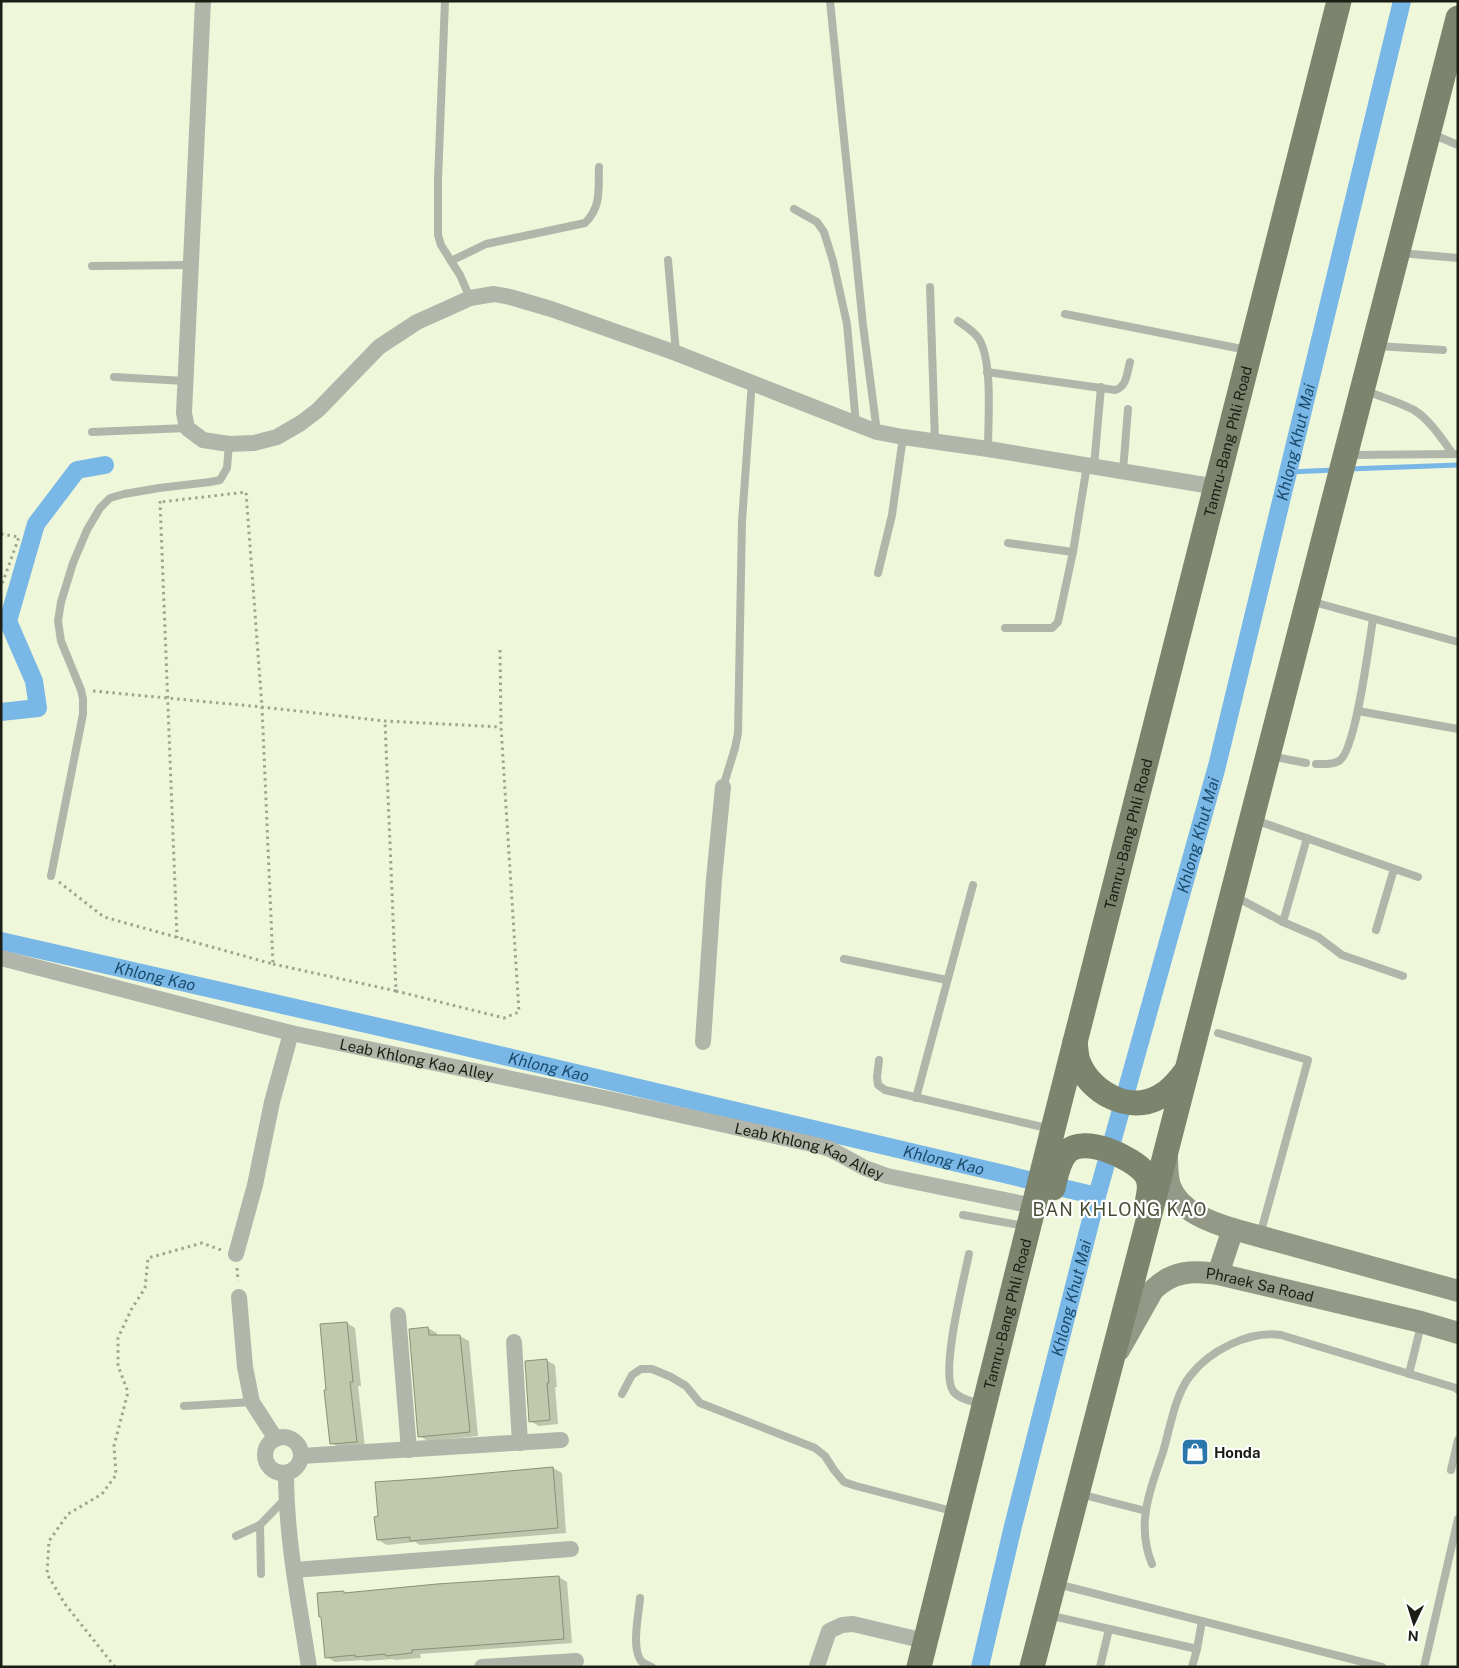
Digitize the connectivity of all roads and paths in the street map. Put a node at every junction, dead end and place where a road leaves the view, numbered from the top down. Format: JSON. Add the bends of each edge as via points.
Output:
{"nodes":[{"id":1,"x":202,"y":1,"type":"edge"},
{"id":2,"x":445,"y":1,"type":"edge"},
{"id":3,"x":830,"y":1,"type":"edge"},
{"id":4,"x":1340,"y":1,"type":"edge"},
{"id":5,"x":1458,"y":18,"type":"edge"},
{"id":6,"x":1428,"y":132,"type":"junction"},
{"id":7,"x":1458,"y":144,"type":"edge"},
{"id":8,"x":600,"y":167,"type":"dead end"},
{"id":9,"x":794,"y":209,"type":"dead end"},
{"id":10,"x":1398,"y":252,"type":"junction"},
{"id":11,"x":1458,"y":258,"type":"edge"},
{"id":12,"x":668,"y":260,"type":"dead end"},
{"id":13,"x":451,"y":261,"type":"junction"},
{"id":14,"x":92,"y":266,"type":"dead end"},
{"id":15,"x":191,"y":266,"type":"junction"},
{"id":16,"x":930,"y":286,"type":"dead end"},
{"id":17,"x":470,"y":298,"type":"junction"},
{"id":18,"x":1065,"y":314,"type":"dead end"},
{"id":19,"x":958,"y":321,"type":"dead end"},
{"id":20,"x":1373,"y":346,"type":"junction"},
{"id":21,"x":1251,"y":350,"type":"junction"},
{"id":22,"x":1443,"y":350,"type":"dead end"},
{"id":23,"x":676,"y":352,"type":"junction"},
{"id":24,"x":1130,"y":362,"type":"dead end"},
{"id":25,"x":987,"y":372,"type":"junction"},
{"id":26,"x":114,"y":377,"type":"dead end"},
{"id":27,"x":185,"y":381,"type":"junction"},
{"id":28,"x":752,"y":381,"type":"junction"},
{"id":29,"x":1101,"y":388,"type":"junction"},
{"id":30,"x":1362,"y":389,"type":"junction"},
{"id":31,"x":1128,"y":409,"type":"dead end"},
{"id":32,"x":856,"y":424,"type":"junction"},
{"id":33,"x":187,"y":428,"type":"junction"},
{"id":34,"x":92,"y":432,"type":"dead end"},
{"id":35,"x":877,"y":432,"type":"junction"},
{"id":36,"x":903,"y":438,"type":"junction"},
{"id":37,"x":934,"y":441,"type":"junction"},
{"id":38,"x":228,"y":444,"type":"junction"},
{"id":39,"x":988,"y":449,"type":"junction"},
{"id":40,"x":1456,"y":454,"type":"edge"},
{"id":41,"x":1346,"y":455,"type":"junction"},
{"id":42,"x":1090,"y":466,"type":"junction"},
{"id":43,"x":1122,"y":471,"type":"junction"},
{"id":44,"x":1217,"y":487,"type":"junction"},
{"id":45,"x":159,"y":488,"type":"junction"},
{"id":46,"x":160,"y":502,"type":"junction"},
{"id":47,"x":1,"y":534,"type":"edge"},
{"id":48,"x":1008,"y":543,"type":"dead end"},
{"id":49,"x":1072,"y":552,"type":"junction"},
{"id":50,"x":878,"y":573,"type":"dead end"},
{"id":51,"x":1,"y":587,"type":"edge"},
{"id":52,"x":1308,"y":600,"type":"junction"},
{"id":53,"x":1373,"y":619,"type":"junction"},
{"id":54,"x":1005,"y":628,"type":"dead end"},
{"id":55,"x":1458,"y":642,"type":"edge"},
{"id":56,"x":500,"y":649,"type":"dead end"},
{"id":57,"x":81,"y":690,"type":"junction"},
{"id":58,"x":168,"y":698,"type":"junction"},
{"id":59,"x":262,"y":707,"type":"junction"},
{"id":60,"x":1358,"y":711,"type":"junction"},
{"id":61,"x":385,"y":721,"type":"junction"},
{"id":62,"x":501,"y":727,"type":"junction"},
{"id":63,"x":1458,"y":729,"type":"edge"},
{"id":64,"x":1268,"y":755,"type":"junction"},
{"id":65,"x":1306,"y":763,"type":"dead end"},
{"id":66,"x":1316,"y":764,"type":"dead end"},
{"id":67,"x":724,"y":787,"type":"joint"},
{"id":68,"x":1252,"y":819,"type":"junction"},
{"id":69,"x":1307,"y":838,"type":"junction"},
{"id":70,"x":1394,"y":869,"type":"junction"},
{"id":71,"x":51,"y":876,"type":"joint"},
{"id":72,"x":1418,"y":877,"type":"dead end"},
{"id":73,"x":973,"y":886,"type":"dead end"},
{"id":74,"x":1232,"y":895,"type":"junction"},
{"id":75,"x":1283,"y":922,"type":"junction"},
{"id":76,"x":1376,"y":930,"type":"dead end"},
{"id":77,"x":177,"y":938,"type":"junction"},
{"id":78,"x":1,"y":958,"type":"edge"},
{"id":79,"x":844,"y":959,"type":"dead end"},
{"id":80,"x":273,"y":964,"type":"junction"},
{"id":81,"x":1403,"y":976,"type":"dead end"},
{"id":82,"x":948,"y":980,"type":"junction"},
{"id":83,"x":396,"y":991,"type":"junction"},
{"id":84,"x":1218,"y":1032,"type":"dead end"},
{"id":85,"x":291,"y":1033,"type":"junction"},
{"id":86,"x":703,"y":1042,"type":"dead end"},
{"id":87,"x":1075,"y":1042,"type":"junction"},
{"id":88,"x":879,"y":1060,"type":"dead end"},
{"id":89,"x":1188,"y":1069,"type":"junction"},
{"id":90,"x":916,"y":1098,"type":"junction"},
{"id":91,"x":1053,"y":1129,"type":"junction"},
{"id":92,"x":1166,"y":1152,"type":"junction"},
{"id":93,"x":1052,"y":1166,"type":"junction"},
{"id":94,"x":1038,"y":1207,"type":"junction"},
{"id":95,"x":963,"y":1215,"type":"dead end"},
{"id":96,"x":1233,"y":1229,"type":"junction"},
{"id":97,"x":1260,"y":1237,"type":"junction"},
{"id":98,"x":236,"y":1254,"type":"junction"},
{"id":99,"x":969,"y":1254,"type":"dead end"},
{"id":100,"x":1218,"y":1274,"type":"junction"},
{"id":101,"x":1014,"y":1288,"type":"junction"},
{"id":102,"x":1458,"y":1291,"type":"edge"},
{"id":103,"x":239,"y":1297,"type":"joint"},
{"id":104,"x":398,"y":1315,"type":"dead end"},
{"id":105,"x":1421,"y":1322,"type":"junction"},
{"id":106,"x":1458,"y":1333,"type":"edge"},
{"id":107,"x":514,"y":1342,"type":"dead end"},
{"id":108,"x":1109,"y":1367,"type":"junction"},
{"id":109,"x":1409,"y":1374,"type":"junction"},
{"id":110,"x":1458,"y":1390,"type":"edge"},
{"id":111,"x":622,"y":1394,"type":"dead end"},
{"id":112,"x":252,"y":1402,"type":"junction"},
{"id":113,"x":184,"y":1406,"type":"dead end"},
{"id":114,"x":984,"y":1406,"type":"junction"},
{"id":115,"x":1099,"y":1408,"type":"junction"},
{"id":116,"x":276,"y":1439,"type":"junction"},
{"id":117,"x":561,"y":1440,"type":"dead end"},
{"id":118,"x":1458,"y":1440,"type":"edge"},
{"id":119,"x":520,"y":1443,"type":"junction"},
{"id":120,"x":409,"y":1450,"type":"junction"},
{"id":121,"x":300,"y":1456,"type":"junction"},
{"id":122,"x":1450,"y":1470,"type":"dead end"},
{"id":123,"x":286,"y":1473,"type":"junction"},
{"id":124,"x":1077,"y":1493,"type":"junction"},
{"id":125,"x":286,"y":1498,"type":"junction"},
{"id":126,"x":1146,"y":1511,"type":"junction"},
{"id":127,"x":958,"y":1512,"type":"junction"},
{"id":128,"x":1458,"y":1519,"type":"edge"},
{"id":129,"x":260,"y":1525,"type":"junction"},
{"id":130,"x":236,"y":1536,"type":"dead end"},
{"id":131,"x":571,"y":1549,"type":"dead end"},
{"id":132,"x":1152,"y":1564,"type":"dead end"},
{"id":133,"x":294,"y":1570,"type":"junction"},
{"id":134,"x":261,"y":1574,"type":"dead end"},
{"id":135,"x":1053,"y":1583,"type":"junction"},
{"id":136,"x":640,"y":1598,"type":"dead end"},
{"id":137,"x":1046,"y":1614,"type":"junction"},
{"id":138,"x":1202,"y":1621,"type":"junction"},
{"id":139,"x":1109,"y":1629,"type":"junction"},
{"id":140,"x":925,"y":1642,"type":"junction"},
{"id":141,"x":1196,"y":1649,"type":"junction"},
{"id":142,"x":576,"y":1661,"type":"dead end"},
{"id":143,"x":817,"y":1666,"type":"edge"},
{"id":144,"x":115,"y":1667,"type":"edge"},
{"id":145,"x":309,"y":1667,"type":"edge"},
{"id":146,"x":482,"y":1667,"type":"edge"},
{"id":147,"x":652,"y":1667,"type":"edge"},
{"id":148,"x":918,"y":1667,"type":"edge"},
{"id":149,"x":1032,"y":1667,"type":"edge"},
{"id":150,"x":1100,"y":1667,"type":"edge"},
{"id":151,"x":1192,"y":1667,"type":"edge"},
{"id":152,"x":1382,"y":1667,"type":"edge"},
{"id":153,"x":1424,"y":1667,"type":"edge"}],
"edges":[{"from":1,"to":15,"type":"street"},
{"from":2,"to":13,"type":"lane","via":[[438,236]]},
{"from":3,"to":35,"type":"lane"},
{"from":4,"to":21,"type":"main road","name":"Tamru-Bang Phli Road"},
{"from":5,"to":6,"type":"main road"},
{"from":6,"to":7,"type":"lane"},
{"from":6,"to":10,"type":"main road"},
{"from":8,"to":13,"type":"lane","via":[[598,204],[585,222],[486,244]]},
{"from":9,"to":32,"type":"lane","via":[[817,222],[824,232],[833,261],[847,324]]},
{"from":10,"to":11,"type":"lane"},
{"from":10,"to":20,"type":"main road"},
{"from":12,"to":23,"type":"lane"},
{"from":13,"to":17,"type":"lane"},
{"from":14,"to":15,"type":"lane"},
{"from":15,"to":27,"type":"street"},
{"from":16,"to":37,"type":"lane"},
{"from":17,"to":23,"type":"street","via":[[494,294],[510,297]]},
{"from":17,"to":38,"type":"street","via":[[417,322],[380,347],[301,423],[277,437],[254,443]]},
{"from":18,"to":21,"type":"lane"},
{"from":19,"to":25,"type":"lane","via":[[978,337]]},
{"from":20,"to":22,"type":"lane"},
{"from":20,"to":30,"type":"main road"},
{"from":21,"to":44,"type":"main road","name":"Tamru-Bang Phli Road"},
{"from":23,"to":28,"type":"street"},
{"from":24,"to":29,"type":"lane","via":[[1124,385],[1115,390]]},
{"from":25,"to":29,"type":"lane"},
{"from":25,"to":39,"type":"lane"},
{"from":26,"to":27,"type":"lane"},
{"from":27,"to":33,"type":"street","via":[[184,421]]},
{"from":28,"to":32,"type":"street"},
{"from":28,"to":67,"type":"lane","via":[[742,521],[738,733]]},
{"from":29,"to":42,"type":"lane"},
{"from":30,"to":40,"type":"lane","via":[[1415,411]]},
{"from":30,"to":41,"type":"main road"},
{"from":31,"to":43,"type":"lane"},
{"from":32,"to":35,"type":"street"},
{"from":33,"to":34,"type":"lane"},
{"from":33,"to":38,"type":"street","via":[[203,440]]},
{"from":35,"to":36,"type":"street"},
{"from":36,"to":37,"type":"street"},
{"from":36,"to":50,"type":"lane","via":[[892,515]]},
{"from":37,"to":39,"type":"street"},
{"from":38,"to":45,"type":"lane","via":[[227,468],[220,480]]},
{"from":39,"to":42,"type":"street"},
{"from":40,"to":41,"type":"lane"},
{"from":41,"to":52,"type":"main road"},
{"from":42,"to":43,"type":"street"},
{"from":42,"to":49,"type":"lane"},
{"from":43,"to":44,"type":"street"},
{"from":44,"to":87,"type":"main road","name":"Tamru-Bang Phli Road"},
{"from":45,"to":46,"type":"path"},
{"from":45,"to":57,"type":"lane","via":[[110,498],[87,530],[72,563],[58,621],[61,641]]},
{"from":46,"to":58,"type":"path"},
{"from":46,"to":59,"type":"path","via":[[246,492]]},
{"from":47,"to":51,"type":"path","via":[[19,537]]},
{"from":48,"to":49,"type":"lane"},
{"from":49,"to":54,"type":"lane","via":[[1058,622],[1052,628]]},
{"from":52,"to":53,"type":"lane"},
{"from":52,"to":64,"type":"main road"},
{"from":53,"to":55,"type":"lane"},
{"from":53,"to":60,"type":"lane"},
{"from":56,"to":62,"type":"path"},
{"from":57,"to":58,"type":"path"},
{"from":57,"to":71,"type":"lane","via":[[83,714]]},
{"from":58,"to":59,"type":"path"},
{"from":58,"to":77,"type":"path"},
{"from":59,"to":61,"type":"path"},
{"from":59,"to":80,"type":"path"},
{"from":60,"to":63,"type":"lane"},
{"from":60,"to":66,"type":"lane","via":[[1346,754],[1331,764]]},
{"from":61,"to":62,"type":"path"},
{"from":61,"to":83,"type":"path"},
{"from":62,"to":83,"type":"path","via":[[519,1012],[504,1018]]},
{"from":64,"to":65,"type":"lane"},
{"from":64,"to":68,"type":"main road"},
{"from":67,"to":86,"type":"street"},
{"from":68,"to":69,"type":"lane"},
{"from":68,"to":74,"type":"main road"},
{"from":69,"to":70,"type":"lane"},
{"from":69,"to":75,"type":"lane"},
{"from":70,"to":72,"type":"lane"},
{"from":70,"to":76,"type":"lane"},
{"from":71,"to":77,"type":"path","via":[[104,917]]},
{"from":73,"to":82,"type":"lane"},
{"from":74,"to":75,"type":"lane"},
{"from":74,"to":89,"type":"main road"},
{"from":75,"to":81,"type":"lane","via":[[1318,937],[1342,955]]},
{"from":77,"to":80,"type":"path"},
{"from":78,"to":85,"type":"street","name":"Leab Khlong Kao Alley"},
{"from":79,"to":82,"type":"lane"},
{"from":80,"to":83,"type":"path"},
{"from":82,"to":90,"type":"lane"},
{"from":84,"to":97,"type":"lane","via":[[1308,1060]]},
{"from":85,"to":94,"type":"street","name":"Leab Khlong Kao Alley","via":[[816,1145],[887,1176]]},
{"from":85,"to":98,"type":"street"},
{"from":87,"to":89,"type":"main road","via":[[1079,1062],[1089,1080],[1111,1097],[1126,1102],[1143,1102],[1159,1097]]},
{"from":87,"to":91,"type":"main road","name":"Tamru-Bang Phli Road"},
{"from":88,"to":90,"type":"lane","via":[[878,1085],[884,1090]]},
{"from":89,"to":92,"type":"main road"},
{"from":90,"to":91,"type":"lane"},
{"from":91,"to":93,"type":"main road","name":"Tamru-Bang Phli Road"},
{"from":92,"to":96,"type":"main road","via":[[1170,1186],[1182,1203],[1207,1220]]},
{"from":92,"to":108,"type":"main road"},
{"from":93,"to":94,"type":"main road","name":"Tamru-Bang Phli Road"},
{"from":93,"to":115,"type":"main road","via":[[1074,1147],[1098,1147],[1115,1153],[1140,1169],[1149,1181],[1149,1194],[1113,1332]]},
{"from":94,"to":95,"type":"lane"},
{"from":94,"to":101,"type":"main road","name":"Tamru-Bang Phli Road"},
{"from":94,"to":101,"type":"main road","via":[[1037,1256]]},
{"from":96,"to":97,"type":"main road"},
{"from":96,"to":100,"type":"main road"},
{"from":97,"to":102,"type":"main road"},
{"from":98,"to":103,"type":"path"},
{"from":98,"to":144,"type":"path","via":[[202,1244],[148,1258],[145,1288],[118,1338],[118,1366],[128,1392],[114,1446],[116,1475],[102,1494],[68,1514],[48,1541],[47,1574],[65,1604]]},
{"from":99,"to":114,"type":"lane","via":[[949,1378],[952,1390],[959,1397]]},
{"from":100,"to":105,"type":"main road","name":"Phraek Sa Road"},
{"from":100,"to":108,"type":"main road","name":"Phraek Sa Road","via":[[1190,1271],[1160,1282]]},
{"from":101,"to":114,"type":"main road","name":"Tamru-Bang Phli Road"},
{"from":103,"to":112,"type":"street","via":[[245,1367]]},
{"from":104,"to":120,"type":"street"},
{"from":105,"to":106,"type":"main road","name":"Phraek Sa Road"},
{"from":105,"to":109,"type":"lane"},
{"from":107,"to":119,"type":"street"},
{"from":108,"to":115,"type":"main road"},
{"from":109,"to":110,"type":"lane"},
{"from":109,"to":126,"type":"lane","via":[[1273,1334],[1248,1338],[1225,1348],[1195,1371],[1181,1390]]},
{"from":111,"to":127,"type":"lane","via":[[632,1375],[641,1369],[652,1369],[686,1386],[700,1403],[816,1448],[844,1482]]},
{"from":112,"to":113,"type":"lane"},
{"from":112,"to":116,"type":"street"},
{"from":114,"to":127,"type":"main road","name":"Tamru-Bang Phli Road"},
{"from":115,"to":124,"type":"main road"},
{"from":116,"to":121,"type":"street","via":[[293,1440],[299,1447]]},
{"from":116,"to":123,"type":"street","via":[[266,1449],[267,1464],[272,1470]]},
{"from":117,"to":119,"type":"street"},
{"from":118,"to":122,"type":"lane"},
{"from":119,"to":120,"type":"street"},
{"from":120,"to":121,"type":"street"},
{"from":121,"to":123,"type":"street","via":[[298,1464]]},
{"from":123,"to":125,"type":"street"},
{"from":124,"to":126,"type":"lane"},
{"from":124,"to":135,"type":"main road"},
{"from":125,"to":129,"type":"lane"},
{"from":125,"to":133,"type":"street"},
{"from":126,"to":132,"type":"lane","via":[[1147,1551]]},
{"from":127,"to":140,"type":"main road","name":"Tamru-Bang Phli Road"},
{"from":128,"to":153,"type":"lane"},
{"from":129,"to":130,"type":"lane"},
{"from":129,"to":134,"type":"lane"},
{"from":131,"to":133,"type":"street"},
{"from":133,"to":145,"type":"street"},
{"from":135,"to":137,"type":"main road"},
{"from":135,"to":138,"type":"lane"},
{"from":136,"to":147,"type":"lane","via":[[637,1650],[642,1662]]},
{"from":137,"to":139,"type":"lane"},
{"from":137,"to":149,"type":"main road"},
{"from":138,"to":141,"type":"lane"},
{"from":138,"to":152,"type":"lane"},
{"from":139,"to":141,"type":"lane"},
{"from":139,"to":150,"type":"lane"},
{"from":140,"to":143,"type":"street","via":[[853,1624],[842,1625],[829,1631]]},
{"from":140,"to":148,"type":"main road","name":"Tamru-Bang Phli Road"},
{"from":141,"to":151,"type":"lane"},
{"from":142,"to":146,"type":"street"}]}
